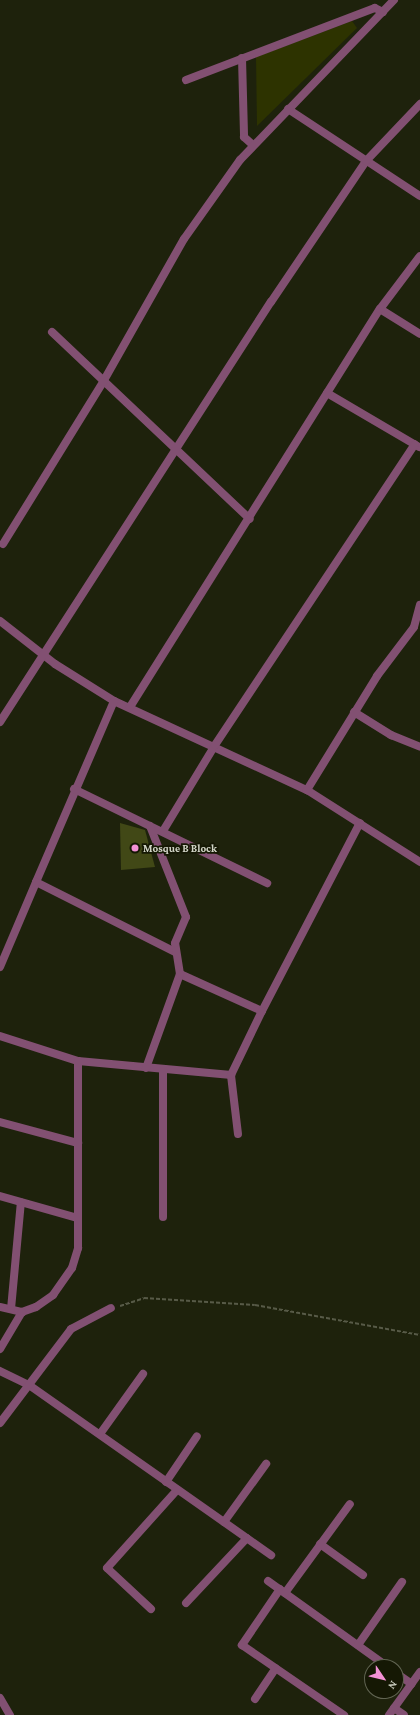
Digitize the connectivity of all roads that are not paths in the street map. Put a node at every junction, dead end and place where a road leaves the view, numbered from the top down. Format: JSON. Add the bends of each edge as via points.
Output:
{"nodes":[{"id":1,"x":394,"y":0,"type":"edge"},
{"id":2,"x":383,"y":12,"type":"junction"},
{"id":3,"x":242,"y":58,"type":"junction"},
{"id":4,"x":186,"y":80,"type":"dead end"},
{"id":5,"x":420,"y":104,"type":"edge"},
{"id":6,"x":288,"y":109,"type":"junction"},
{"id":7,"x":253,"y":145,"type":"junction"},
{"id":8,"x":366,"y":161,"type":"junction"},
{"id":9,"x":420,"y":196,"type":"edge"},
{"id":10,"x":420,"y":256,"type":"edge"},
{"id":11,"x":380,"y":309,"type":"junction"},
{"id":12,"x":52,"y":332,"type":"dead end"},
{"id":13,"x":420,"y":334,"type":"edge"},
{"id":14,"x":103,"y":382,"type":"junction"},
{"id":15,"x":327,"y":393,"type":"junction"},
{"id":16,"x":418,"y":446,"type":"edge"},
{"id":17,"x":175,"y":449,"type":"junction"},
{"id":18,"x":250,"y":519,"type":"junction"},
{"id":19,"x":3,"y":544,"type":"dead end"},
{"id":20,"x":420,"y":605,"type":"edge"},
{"id":21,"x":0,"y":621,"type":"edge"},
{"id":22,"x":417,"y":628,"type":"edge"},
{"id":23,"x":44,"y":654,"type":"junction"},
{"id":24,"x":114,"y":701,"type":"junction"},
{"id":25,"x":130,"y":707,"type":"junction"},
{"id":26,"x":354,"y":712,"type":"junction"},
{"id":27,"x":0,"y":722,"type":"edge"},
{"id":28,"x":215,"y":745,"type":"junction"},
{"id":29,"x":420,"y":747,"type":"edge"},
{"id":30,"x":74,"y":789,"type":"junction"},
{"id":31,"x":307,"y":790,"type":"junction"},
{"id":32,"x":360,"y":823,"type":"junction"},
{"id":33,"x":150,"y":826,"type":"junction"},
{"id":34,"x":163,"y":831,"type":"junction"},
{"id":35,"x":420,"y":862,"type":"edge"},
{"id":36,"x":36,"y":882,"type":"junction"},
{"id":37,"x":267,"y":883,"type":"dead end"},
{"id":38,"x":175,"y":952,"type":"junction"},
{"id":39,"x":0,"y":967,"type":"edge"},
{"id":40,"x":180,"y":974,"type":"junction"},
{"id":41,"x":262,"y":1011,"type":"junction"},
{"id":42,"x":0,"y":1036,"type":"edge"},
{"id":43,"x":78,"y":1061,"type":"junction"},
{"id":44,"x":146,"y":1068,"type":"junction"},
{"id":45,"x":163,"y":1069,"type":"junction"},
{"id":46,"x":231,"y":1075,"type":"junction"},
{"id":47,"x":0,"y":1122,"type":"edge"},
{"id":48,"x":238,"y":1134,"type":"dead end"},
{"id":49,"x":78,"y":1143,"type":"junction"},
{"id":50,"x":0,"y":1196,"type":"edge"},
{"id":51,"x":22,"y":1202,"type":"junction"},
{"id":52,"x":163,"y":1217,"type":"dead end"},
{"id":53,"x":78,"y":1218,"type":"junction"},
{"id":54,"x":0,"y":1307,"type":"edge"},
{"id":55,"x":111,"y":1308,"type":"road end"},
{"id":56,"x":11,"y":1309,"type":"junction"},
{"id":57,"x":22,"y":1312,"type":"junction"},
{"id":58,"x":0,"y":1349,"type":"edge"},
{"id":59,"x":0,"y":1371,"type":"edge"},
{"id":60,"x":143,"y":1374,"type":"dead end"},
{"id":61,"x":29,"y":1385,"type":"junction"},
{"id":62,"x":0,"y":1423,"type":"edge"},
{"id":63,"x":100,"y":1434,"type":"junction"},
{"id":64,"x":197,"y":1436,"type":"dead end"},
{"id":65,"x":266,"y":1464,"type":"dead end"},
{"id":66,"x":166,"y":1482,"type":"junction"},
{"id":67,"x":178,"y":1490,"type":"junction"},
{"id":68,"x":350,"y":1504,"type":"dead end"},
{"id":69,"x":224,"y":1522,"type":"junction"},
{"id":70,"x":247,"y":1538,"type":"junction"},
{"id":71,"x":320,"y":1544,"type":"junction"},
{"id":72,"x":271,"y":1555,"type":"dead end"},
{"id":73,"x":363,"y":1575,"type":"dead end"},
{"id":74,"x":268,"y":1581,"type":"dead end"},
{"id":75,"x":402,"y":1582,"type":"dead end"},
{"id":76,"x":282,"y":1591,"type":"junction"},
{"id":77,"x":186,"y":1603,"type":"dead end"},
{"id":78,"x":151,"y":1609,"type":"dead end"},
{"id":79,"x":358,"y":1645,"type":"junction"},
{"id":80,"x":377,"y":1659,"type":"edge"},
{"id":81,"x":276,"y":1668,"type":"junction"},
{"id":82,"x":420,"y":1672,"type":"edge"},
{"id":83,"x":404,"y":1678,"type":"edge"},
{"id":84,"x":412,"y":1684,"type":"junction"},
{"id":85,"x":0,"y":1698,"type":"edge"},
{"id":86,"x":255,"y":1699,"type":"dead end"},
{"id":87,"x":392,"y":1712,"type":"edge"},
{"id":88,"x":10,"y":1715,"type":"edge"},
{"id":89,"x":344,"y":1715,"type":"edge"},
{"id":90,"x":404,"y":1715,"type":"edge"}],
"edges":[{"from":1,"to":2,"type":"street"},
{"from":2,"to":3,"type":"street","via":[[375,8]]},
{"from":2,"to":6,"type":"street"},
{"from":3,"to":4,"type":"street"},
{"from":3,"to":7,"type":"street","via":[[244,137]]},
{"from":5,"to":8,"type":"street"},
{"from":6,"to":7,"type":"street"},
{"from":6,"to":8,"type":"street"},
{"from":7,"to":14,"type":"street","via":[[184,239]]},
{"from":8,"to":9,"type":"street"},
{"from":8,"to":17,"type":"street"},
{"from":10,"to":11,"type":"street"},
{"from":11,"to":13,"type":"street"},
{"from":11,"to":15,"type":"street"},
{"from":12,"to":14,"type":"street"},
{"from":14,"to":17,"type":"street"},
{"from":14,"to":19,"type":"street"},
{"from":15,"to":16,"type":"street"},
{"from":15,"to":18,"type":"street"},
{"from":16,"to":28,"type":"street"},
{"from":17,"to":18,"type":"street"},
{"from":17,"to":23,"type":"street"},
{"from":18,"to":25,"type":"street"},
{"from":20,"to":22,"type":"street"},
{"from":21,"to":23,"type":"street"},
{"from":22,"to":26,"type":"street"},
{"from":23,"to":24,"type":"street","via":[[55,664]]},
{"from":23,"to":27,"type":"street"},
{"from":24,"to":25,"type":"street"},
{"from":24,"to":30,"type":"street"},
{"from":25,"to":28,"type":"street"},
{"from":26,"to":29,"type":"street","via":[[391,735]]},
{"from":26,"to":31,"type":"street"},
{"from":28,"to":31,"type":"street"},
{"from":28,"to":34,"type":"street"},
{"from":30,"to":33,"type":"street"},
{"from":30,"to":36,"type":"street"},
{"from":31,"to":32,"type":"street"},
{"from":32,"to":35,"type":"street"},
{"from":32,"to":41,"type":"street"},
{"from":33,"to":34,"type":"street"},
{"from":33,"to":38,"type":"street","via":[[186,911]]},
{"from":34,"to":37,"type":"street"},
{"from":36,"to":38,"type":"street"},
{"from":36,"to":39,"type":"street"},
{"from":38,"to":40,"type":"street"},
{"from":40,"to":41,"type":"street"},
{"from":40,"to":44,"type":"street"},
{"from":41,"to":46,"type":"street"},
{"from":42,"to":43,"type":"street"},
{"from":43,"to":44,"type":"street"},
{"from":43,"to":49,"type":"street"},
{"from":44,"to":45,"type":"street"},
{"from":45,"to":46,"type":"street"},
{"from":45,"to":52,"type":"street"},
{"from":46,"to":48,"type":"street"},
{"from":47,"to":49,"type":"street"},
{"from":49,"to":53,"type":"street"},
{"from":50,"to":51,"type":"street"},
{"from":51,"to":53,"type":"street"},
{"from":51,"to":56,"type":"street"},
{"from":53,"to":57,"type":"street","via":[[78,1248],[65,1281],[44,1302]]},
{"from":54,"to":56,"type":"street"},
{"from":55,"to":61,"type":"street","via":[[71,1329],[49,1354]]},
{"from":56,"to":57,"type":"street"},
{"from":57,"to":58,"type":"street"},
{"from":59,"to":61,"type":"street"},
{"from":60,"to":63,"type":"street"},
{"from":61,"to":62,"type":"street"},
{"from":61,"to":63,"type":"street"},
{"from":63,"to":66,"type":"street"},
{"from":64,"to":66,"type":"street"},
{"from":65,"to":69,"type":"street"},
{"from":66,"to":67,"type":"street"},
{"from":67,"to":69,"type":"street"},
{"from":67,"to":78,"type":"street","via":[[107,1568]]},
{"from":68,"to":71,"type":"street"},
{"from":69,"to":70,"type":"street"},
{"from":70,"to":72,"type":"street"},
{"from":70,"to":77,"type":"street"},
{"from":71,"to":73,"type":"street"},
{"from":71,"to":76,"type":"street"},
{"from":74,"to":76,"type":"street"},
{"from":75,"to":79,"type":"street"},
{"from":76,"to":79,"type":"street"},
{"from":76,"to":81,"type":"street","via":[[242,1645]]},
{"from":79,"to":80,"type":"street"},
{"from":81,"to":86,"type":"street"},
{"from":81,"to":89,"type":"street"},
{"from":82,"to":84,"type":"street"},
{"from":83,"to":84,"type":"street"},
{"from":84,"to":87,"type":"street"},
{"from":85,"to":88,"type":"street"},
{"from":87,"to":90,"type":"street"}]}
